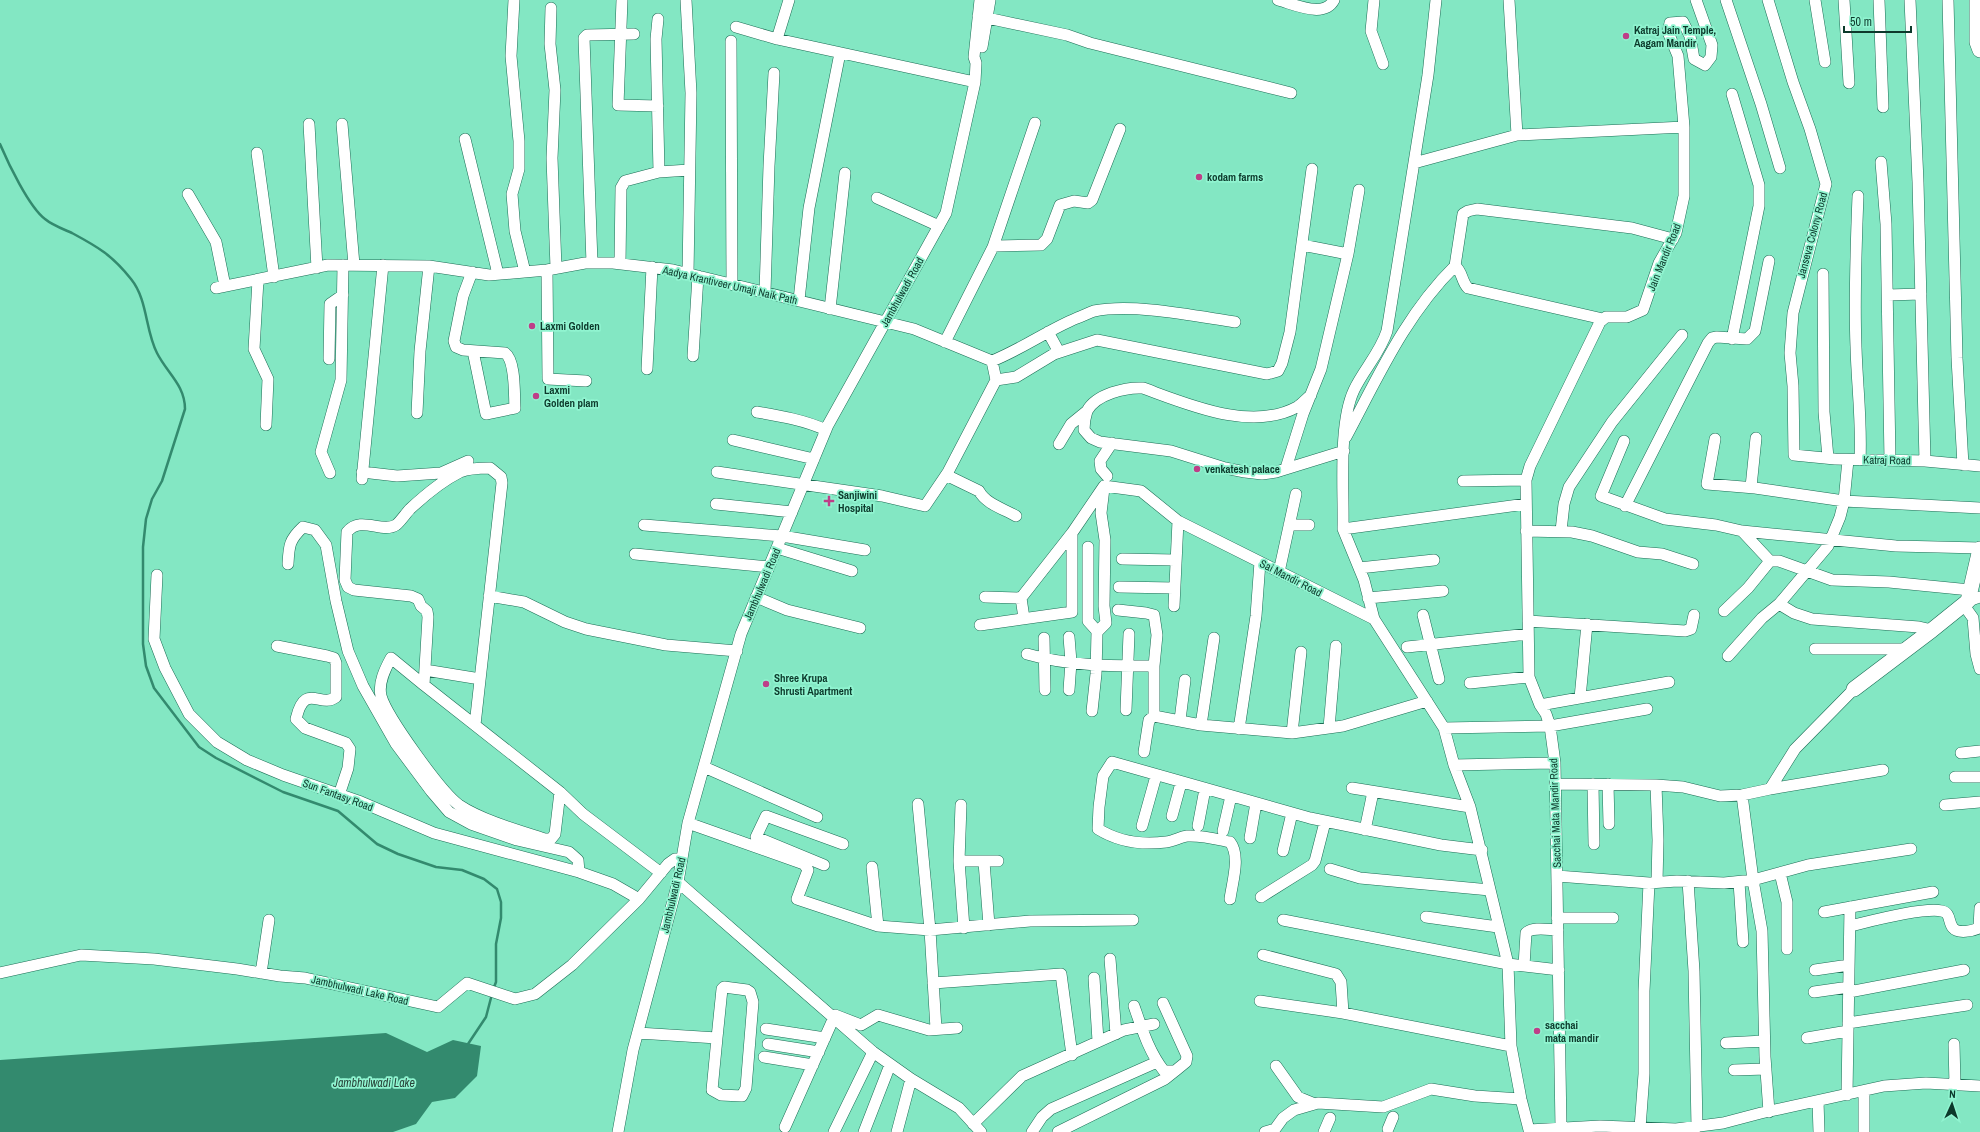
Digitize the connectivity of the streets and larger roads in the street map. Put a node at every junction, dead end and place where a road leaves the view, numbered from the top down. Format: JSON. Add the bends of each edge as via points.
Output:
{"nodes":[{"id":1,"x":514,"y":0,"type":"edge"},
{"id":2,"x":622,"y":0,"type":"edge"},
{"id":3,"x":686,"y":0,"type":"edge"},
{"id":4,"x":789,"y":0,"type":"edge"},
{"id":5,"x":980,"y":0,"type":"edge"},
{"id":6,"x":990,"y":0,"type":"edge"},
{"id":7,"x":1278,"y":0,"type":"edge"},
{"id":8,"x":1334,"y":0,"type":"edge"},
{"id":9,"x":1374,"y":0,"type":"edge"},
{"id":10,"x":1436,"y":0,"type":"edge"},
{"id":11,"x":1509,"y":0,"type":"edge"},
{"id":12,"x":1696,"y":0,"type":"edge"},
{"id":13,"x":1726,"y":0,"type":"edge"},
{"id":14,"x":1768,"y":0,"type":"edge"},
{"id":15,"x":1844,"y":0,"type":"edge"},
{"id":16,"x":1878,"y":0,"type":"edge"},
{"id":17,"x":1910,"y":0,"type":"edge"},
{"id":18,"x":1948,"y":0,"type":"edge"},
{"id":19,"x":1977,"y":0,"type":"edge"},
{"id":20,"x":1818,"y":1,"type":"edge"},
{"id":21,"x":551,"y":8,"type":"dead end"},
{"id":22,"x":982,"y":17,"type":"junction"},
{"id":23,"x":658,"y":19,"type":"dead end"},
{"id":24,"x":736,"y":27,"type":"dead end"},
{"id":25,"x":620,"y":34,"type":"junction"},
{"id":26,"x":634,"y":34,"type":"dead end"},
{"id":27,"x":778,"y":39,"type":"junction"},
{"id":28,"x":731,"y":41,"type":"dead end"},
{"id":29,"x":1980,"y":50,"type":"edge"},
{"id":30,"x":840,"y":53,"type":"junction"},
{"id":31,"x":1825,"y":62,"type":"dead end"},
{"id":32,"x":1382,"y":64,"type":"dead end"},
{"id":33,"x":774,"y":73,"type":"dead end"},
{"id":34,"x":975,"y":82,"type":"junction"},
{"id":35,"x":1849,"y":83,"type":"dead end"},
{"id":36,"x":1291,"y":93,"type":"dead end"},
{"id":37,"x":1732,"y":94,"type":"dead end"},
{"id":38,"x":658,"y":106,"type":"junction"},
{"id":39,"x":1883,"y":107,"type":"dead end"},
{"id":40,"x":1035,"y":123,"type":"dead end"},
{"id":41,"x":308,"y":124,"type":"dead end"},
{"id":42,"x":342,"y":124,"type":"dead end"},
{"id":43,"x":1684,"y":127,"type":"junction"},
{"id":44,"x":1120,"y":129,"type":"dead end"},
{"id":45,"x":1517,"y":135,"type":"junction"},
{"id":46,"x":465,"y":139,"type":"dead end"},
{"id":47,"x":257,"y":153,"type":"dead end"},
{"id":48,"x":1881,"y":162,"type":"dead end"},
{"id":49,"x":1414,"y":163,"type":"junction"},
{"id":50,"x":1780,"y":168,"type":"dead end"},
{"id":51,"x":1312,"y":169,"type":"dead end"},
{"id":52,"x":689,"y":170,"type":"junction"},
{"id":53,"x":659,"y":172,"type":"junction"},
{"id":54,"x":845,"y":173,"type":"dead end"},
{"id":55,"x":1359,"y":190,"type":"dead end"},
{"id":56,"x":188,"y":194,"type":"dead end"},
{"id":57,"x":1858,"y":196,"type":"dead end"},
{"id":58,"x":877,"y":198,"type":"dead end"},
{"id":59,"x":938,"y":226,"type":"junction"},
{"id":60,"x":1673,"y":239,"type":"junction"},
{"id":61,"x":1302,"y":245,"type":"junction"},
{"id":62,"x":993,"y":247,"type":"junction"},
{"id":63,"x":1348,"y":254,"type":"junction"},
{"id":64,"x":1769,"y":262,"type":"dead end"},
{"id":65,"x":592,"y":263,"type":"junction"},
{"id":66,"x":383,"y":264,"type":"junction"},
{"id":67,"x":620,"y":264,"type":"junction"},
{"id":68,"x":348,"y":265,"type":"junction"},
{"id":69,"x":429,"y":266,"type":"junction"},
{"id":70,"x":1455,"y":266,"type":"junction"},
{"id":71,"x":652,"y":267,"type":"junction"},
{"id":72,"x":317,"y":268,"type":"junction"},
{"id":73,"x":552,"y":269,"type":"junction"},
{"id":74,"x":472,"y":272,"type":"junction"},
{"id":75,"x":525,"y":272,"type":"junction"},
{"id":76,"x":498,"y":274,"type":"junction"},
{"id":77,"x":1823,"y":274,"type":"dead end"},
{"id":78,"x":693,"y":275,"type":"junction"},
{"id":79,"x":274,"y":277,"type":"junction"},
{"id":80,"x":258,"y":280,"type":"junction"},
{"id":81,"x":732,"y":284,"type":"junction"},
{"id":82,"x":766,"y":292,"type":"junction"},
{"id":83,"x":1921,"y":294,"type":"junction"},
{"id":84,"x":343,"y":295,"type":"junction"},
{"id":85,"x":1888,"y":295,"type":"junction"},
{"id":86,"x":799,"y":300,"type":"junction"},
{"id":87,"x":830,"y":308,"type":"junction"},
{"id":88,"x":1603,"y":319,"type":"junction"},
{"id":89,"x":886,"y":322,"type":"junction"},
{"id":90,"x":1235,"y":322,"type":"dead end"},
{"id":91,"x":1048,"y":332,"type":"junction"},
{"id":92,"x":1682,"y":335,"type":"dead end"},
{"id":93,"x":1732,"y":339,"type":"junction"},
{"id":94,"x":945,"y":342,"type":"junction"},
{"id":95,"x":473,"y":351,"type":"junction"},
{"id":96,"x":1059,"y":352,"type":"junction"},
{"id":97,"x":693,"y":356,"type":"dead end"},
{"id":98,"x":329,"y":359,"type":"dead end"},
{"id":99,"x":992,"y":361,"type":"junction"},
{"id":100,"x":647,"y":369,"type":"dead end"},
{"id":101,"x":996,"y":380,"type":"junction"},
{"id":102,"x":586,"y":381,"type":"dead end"},
{"id":103,"x":1311,"y":395,"type":"junction"},
{"id":104,"x":1087,"y":411,"type":"junction"},
{"id":105,"x":757,"y":412,"type":"dead end"},
{"id":106,"x":417,"y":413,"type":"dead end"},
{"id":107,"x":266,"y":425,"type":"dead end"},
{"id":108,"x":826,"y":430,"type":"junction"},
{"id":109,"x":1756,"y":438,"type":"dead end"},
{"id":110,"x":1715,"y":439,"type":"dead end"},
{"id":111,"x":733,"y":440,"type":"dead end"},
{"id":112,"x":1624,"y":441,"type":"dead end"},
{"id":113,"x":1112,"y":443,"type":"junction"},
{"id":114,"x":1059,"y":444,"type":"dead end"},
{"id":115,"x":1344,"y":445,"type":"junction"},
{"id":116,"x":1794,"y":455,"type":"joint"},
{"id":117,"x":1828,"y":458,"type":"junction"},
{"id":118,"x":814,"y":459,"type":"junction"},
{"id":119,"x":1854,"y":460,"type":"junction"},
{"id":120,"x":1890,"y":460,"type":"junction"},
{"id":121,"x":468,"y":461,"type":"dead end"},
{"id":122,"x":1925,"y":461,"type":"junction"},
{"id":123,"x":1963,"y":464,"type":"junction"},
{"id":124,"x":1980,"y":466,"type":"edge"},
{"id":125,"x":1286,"y":468,"type":"junction"},
{"id":126,"x":717,"y":472,"type":"dead end"},
{"id":127,"x":330,"y":473,"type":"dead end"},
{"id":128,"x":946,"y":475,"type":"junction"},
{"id":129,"x":1526,"y":480,"type":"junction"},
{"id":130,"x":1106,"y":481,"type":"junction"},
{"id":131,"x":1463,"y":481,"type":"dead end"},
{"id":132,"x":802,"y":485,"type":"junction"},
{"id":133,"x":1751,"y":487,"type":"junction"},
{"id":134,"x":1296,"y":494,"type":"dead end"},
{"id":135,"x":1844,"y":501,"type":"junction"},
{"id":136,"x":716,"y":504,"type":"dead end"},
{"id":137,"x":1526,"y":504,"type":"junction"},
{"id":138,"x":1626,"y":506,"type":"junction"},
{"id":139,"x":1980,"y":508,"type":"edge"},
{"id":140,"x":792,"y":512,"type":"junction"},
{"id":141,"x":1016,"y":516,"type":"dead end"},
{"id":142,"x":1178,"y":521,"type":"junction"},
{"id":143,"x":644,"y":525,"type":"dead end"},
{"id":144,"x":1288,"y":525,"type":"junction"},
{"id":145,"x":1309,"y":525,"type":"dead end"},
{"id":146,"x":1343,"y":529,"type":"junction"},
{"id":147,"x":1526,"y":531,"type":"junction"},
{"id":148,"x":1560,"y":531,"type":"junction"},
{"id":149,"x":1742,"y":532,"type":"junction"},
{"id":150,"x":1072,"y":533,"type":"junction"},
{"id":151,"x":782,"y":536,"type":"junction"},
{"id":152,"x":1830,"y":541,"type":"junction"},
{"id":153,"x":1088,"y":547,"type":"dead end"},
{"id":154,"x":777,"y":548,"type":"junction"},
{"id":155,"x":1980,"y":549,"type":"edge"},
{"id":156,"x":865,"y":550,"type":"dead end"},
{"id":157,"x":635,"y":554,"type":"dead end"},
{"id":158,"x":1122,"y":559,"type":"dead end"},
{"id":159,"x":1175,"y":560,"type":"junction"},
{"id":160,"x":1434,"y":560,"type":"dead end"},
{"id":161,"x":1770,"y":561,"type":"junction"},
{"id":162,"x":1260,"y":562,"type":"junction"},
{"id":163,"x":288,"y":564,"type":"dead end"},
{"id":164,"x":1693,"y":564,"type":"dead end"},
{"id":165,"x":769,"y":567,"type":"junction"},
{"id":166,"x":1359,"y":568,"type":"junction"},
{"id":167,"x":852,"y":571,"type":"dead end"},
{"id":168,"x":1808,"y":571,"type":"junction"},
{"id":169,"x":1279,"y":572,"type":"junction"},
{"id":170,"x":157,"y":575,"type":"dead end"},
{"id":171,"x":1119,"y":587,"type":"dead end"},
{"id":172,"x":1174,"y":588,"type":"junction"},
{"id":173,"x":1443,"y":591,"type":"dead end"},
{"id":174,"x":489,"y":596,"type":"junction"},
{"id":175,"x":756,"y":597,"type":"junction"},
{"id":176,"x":985,"y":598,"type":"dead end"},
{"id":177,"x":1021,"y":598,"type":"junction"},
{"id":178,"x":1368,"y":598,"type":"junction"},
{"id":179,"x":1970,"y":598,"type":"edge"},
{"id":180,"x":1779,"y":604,"type":"junction"},
{"id":181,"x":1174,"y":606,"type":"dead end"},
{"id":182,"x":1118,"y":610,"type":"dead end"},
{"id":183,"x":1724,"y":611,"type":"dead end"},
{"id":184,"x":1423,"y":615,"type":"dead end"},
{"id":185,"x":1694,"y":615,"type":"dead end"},
{"id":186,"x":1024,"y":618,"type":"junction"},
{"id":187,"x":1374,"y":619,"type":"junction"},
{"id":188,"x":1528,"y":621,"type":"junction"},
{"id":189,"x":1587,"y":624,"type":"junction"},
{"id":190,"x":980,"y":625,"type":"dead end"},
{"id":191,"x":860,"y":628,"type":"dead end"},
{"id":192,"x":1932,"y":630,"type":"junction"},
{"id":193,"x":1098,"y":631,"type":"junction"},
{"id":194,"x":1129,"y":634,"type":"dead end"},
{"id":195,"x":1528,"y":634,"type":"junction"},
{"id":196,"x":1069,"y":636,"type":"dead end"},
{"id":197,"x":1044,"y":638,"type":"dead end"},
{"id":198,"x":1214,"y":638,"type":"dead end"},
{"id":199,"x":1429,"y":644,"type":"junction"},
{"id":200,"x":277,"y":646,"type":"dead end"},
{"id":201,"x":1336,"y":646,"type":"dead end"},
{"id":202,"x":1407,"y":647,"type":"dead end"},
{"id":203,"x":1907,"y":649,"type":"junction"},
{"id":204,"x":1815,"y":650,"type":"dead end"},
{"id":205,"x":737,"y":651,"type":"junction"},
{"id":206,"x":1301,"y":652,"type":"dead end"},
{"id":207,"x":1027,"y":654,"type":"dead end"},
{"id":208,"x":1728,"y":656,"type":"dead end"},
{"id":209,"x":1046,"y":660,"type":"junction"},
{"id":210,"x":1071,"y":662,"type":"junction"},
{"id":211,"x":1096,"y":666,"type":"junction"},
{"id":212,"x":1127,"y":666,"type":"junction"},
{"id":213,"x":1154,"y":666,"type":"junction"},
{"id":214,"x":1980,"y":669,"type":"edge"},
{"id":215,"x":426,"y":670,"type":"junction"},
{"id":216,"x":1530,"y":677,"type":"junction"},
{"id":217,"x":474,"y":678,"type":"dead end"},
{"id":218,"x":1439,"y":679,"type":"dead end"},
{"id":219,"x":1185,"y":680,"type":"dead end"},
{"id":220,"x":1669,"y":682,"type":"dead end"},
{"id":221,"x":1470,"y":683,"type":"dead end"},
{"id":222,"x":424,"y":685,"type":"junction"},
{"id":223,"x":1854,"y":689,"type":"joint"},
{"id":224,"x":1045,"y":690,"type":"dead end"},
{"id":225,"x":1069,"y":690,"type":"dead end"},
{"id":226,"x":1580,"y":698,"type":"junction"},
{"id":227,"x":1427,"y":701,"type":"junction"},
{"id":228,"x":1540,"y":705,"type":"junction"},
{"id":229,"x":1647,"y":709,"type":"dead end"},
{"id":230,"x":1126,"y":710,"type":"dead end"},
{"id":231,"x":1092,"y":711,"type":"dead end"},
{"id":232,"x":1154,"y":716,"type":"junction"},
{"id":233,"x":1180,"y":720,"type":"junction"},
{"id":234,"x":475,"y":725,"type":"junction"},
{"id":235,"x":1201,"y":725,"type":"junction"},
{"id":236,"x":1550,"y":726,"type":"junction"},
{"id":237,"x":1329,"y":728,"type":"junction"},
{"id":238,"x":1444,"y":728,"type":"junction"},
{"id":239,"x":1239,"y":729,"type":"junction"},
{"id":240,"x":1292,"y":733,"type":"junction"},
{"id":241,"x":1980,"y":751,"type":"edge"},
{"id":242,"x":1144,"y":752,"type":"dead end"},
{"id":243,"x":1962,"y":753,"type":"dead end"},
{"id":244,"x":1555,"y":763,"type":"junction"},
{"id":245,"x":1454,"y":765,"type":"junction"},
{"id":246,"x":704,"y":767,"type":"junction"},
{"id":247,"x":1883,"y":770,"type":"dead end"},
{"id":248,"x":1156,"y":776,"type":"junction"},
{"id":249,"x":1955,"y":777,"type":"dead end"},
{"id":250,"x":1980,"y":778,"type":"edge"},
{"id":251,"x":1181,"y":783,"type":"junction"},
{"id":252,"x":1555,"y":784,"type":"junction"},
{"id":253,"x":1593,"y":784,"type":"junction"},
{"id":254,"x":1608,"y":784,"type":"junction"},
{"id":255,"x":1656,"y":785,"type":"junction"},
{"id":256,"x":1352,"y":788,"type":"dead end"},
{"id":257,"x":1205,"y":789,"type":"junction"},
{"id":258,"x":1770,"y":789,"type":"junction"},
{"id":259,"x":560,"y":792,"type":"junction"},
{"id":260,"x":1373,"y":792,"type":"junction"},
{"id":261,"x":340,"y":795,"type":"junction"},
{"id":262,"x":1742,"y":795,"type":"junction"},
{"id":263,"x":1231,"y":796,"type":"junction"},
{"id":264,"x":1980,"y":802,"type":"edge"},
{"id":265,"x":1256,"y":803,"type":"junction"},
{"id":266,"x":918,"y":804,"type":"dead end"},
{"id":267,"x":961,"y":805,"type":"dead end"},
{"id":268,"x":1945,"y":805,"type":"dead end"},
{"id":269,"x":1470,"y":807,"type":"junction"},
{"id":270,"x":1292,"y":813,"type":"junction"},
{"id":271,"x":1172,"y":816,"type":"dead end"},
{"id":272,"x":817,"y":817,"type":"dead end"},
{"id":273,"x":1325,"y":822,"type":"junction"},
{"id":274,"x":688,"y":823,"type":"junction"},
{"id":275,"x":1609,"y":824,"type":"dead end"},
{"id":276,"x":1142,"y":826,"type":"dead end"},
{"id":277,"x":1198,"y":826,"type":"dead end"},
{"id":278,"x":1366,"y":830,"type":"junction"},
{"id":279,"x":1222,"y":831,"type":"dead end"},
{"id":280,"x":1250,"y":838,"type":"dead end"},
{"id":281,"x":753,"y":841,"type":"junction"},
{"id":282,"x":843,"y":844,"type":"dead end"},
{"id":283,"x":1594,"y":844,"type":"dead end"},
{"id":284,"x":1911,"y":849,"type":"dead end"},
{"id":285,"x":1482,"y":850,"type":"junction"},
{"id":286,"x":1283,"y":851,"type":"dead end"},
{"id":287,"x":682,"y":859,"type":"junction"},
{"id":288,"x":959,"y":861,"type":"junction"},
{"id":289,"x":998,"y":861,"type":"dead end"},
{"id":290,"x":984,"y":862,"type":"junction"},
{"id":291,"x":824,"y":865,"type":"dead end"},
{"id":292,"x":872,"y":867,"type":"dead end"},
{"id":293,"x":1330,"y":869,"type":"dead end"},
{"id":294,"x":579,"y":872,"type":"junction"},
{"id":295,"x":661,"y":873,"type":"junction"},
{"id":296,"x":1780,"y":873,"type":"junction"},
{"id":297,"x":1557,"y":876,"type":"junction"},
{"id":298,"x":1753,"y":880,"type":"junction"},
{"id":299,"x":678,"y":882,"type":"junction"},
{"id":300,"x":1653,"y":882,"type":"junction"},
{"id":301,"x":1688,"y":882,"type":"junction"},
{"id":302,"x":1739,"y":882,"type":"junction"},
{"id":303,"x":1490,"y":890,"type":"junction"},
{"id":304,"x":1933,"y":892,"type":"dead end"},
{"id":305,"x":1261,"y":897,"type":"dead end"},
{"id":306,"x":639,"y":899,"type":"junction"},
{"id":307,"x":1230,"y":899,"type":"dead end"},
{"id":308,"x":1850,"y":907,"type":"junction"},
{"id":309,"x":1980,"y":908,"type":"edge"},
{"id":310,"x":1824,"y":912,"type":"dead end"},
{"id":311,"x":1426,"y":917,"type":"dead end"},
{"id":312,"x":1557,"y":918,"type":"junction"},
{"id":313,"x":1613,"y":918,"type":"dead end"},
{"id":314,"x":269,"y":920,"type":"dead end"},
{"id":315,"x":1133,"y":920,"type":"dead end"},
{"id":316,"x":1283,"y":920,"type":"dead end"},
{"id":317,"x":989,"y":925,"type":"junction"},
{"id":318,"x":878,"y":926,"type":"junction"},
{"id":319,"x":1498,"y":926,"type":"junction"},
{"id":320,"x":1850,"y":926,"type":"junction"},
{"id":321,"x":964,"y":928,"type":"junction"},
{"id":322,"x":930,"y":930,"type":"junction"},
{"id":323,"x":1558,"y":930,"type":"junction"},
{"id":324,"x":1743,"y":942,"type":"dead end"},
{"id":325,"x":1787,"y":949,"type":"dead end"},
{"id":326,"x":1263,"y":955,"type":"dead end"},
{"id":327,"x":1110,"y":959,"type":"dead end"},
{"id":328,"x":1508,"y":964,"type":"junction"},
{"id":329,"x":1849,"y":965,"type":"junction"},
{"id":330,"x":1524,"y":966,"type":"junction"},
{"id":331,"x":1559,"y":970,"type":"junction"},
{"id":332,"x":1815,"y":970,"type":"dead end"},
{"id":333,"x":1964,"y":970,"type":"dead end"},
{"id":334,"x":0,"y":973,"type":"edge"},
{"id":335,"x":262,"y":973,"type":"junction"},
{"id":336,"x":1094,"y":978,"type":"dead end"},
{"id":337,"x":933,"y":983,"type":"junction"},
{"id":338,"x":1849,"y":989,"type":"junction"},
{"id":339,"x":1814,"y":992,"type":"dead end"},
{"id":340,"x":1163,"y":1002,"type":"dead end"},
{"id":341,"x":1260,"y":1002,"type":"dead end"},
{"id":342,"x":1967,"y":1005,"type":"dead end"},
{"id":343,"x":1134,"y":1006,"type":"dead end"},
{"id":344,"x":1343,"y":1013,"type":"junction"},
{"id":345,"x":833,"y":1018,"type":"junction"},
{"id":346,"x":1154,"y":1024,"type":"dead end"},
{"id":347,"x":1141,"y":1027,"type":"junction"},
{"id":348,"x":1848,"y":1027,"type":"junction"},
{"id":349,"x":958,"y":1028,"type":"dead end"},
{"id":350,"x":766,"y":1029,"type":"dead end"},
{"id":351,"x":936,"y":1029,"type":"junction"},
{"id":352,"x":638,"y":1033,"type":"junction"},
{"id":353,"x":1116,"y":1034,"type":"junction"},
{"id":354,"x":717,"y":1038,"type":"junction"},
{"id":355,"x":825,"y":1038,"type":"junction"},
{"id":356,"x":1807,"y":1038,"type":"dead end"},
{"id":357,"x":1098,"y":1041,"type":"junction"},
{"id":358,"x":1764,"y":1041,"type":"junction"},
{"id":359,"x":1726,"y":1043,"type":"dead end"},
{"id":360,"x":768,"y":1044,"type":"dead end"},
{"id":361,"x":1954,"y":1044,"type":"dead end"},
{"id":362,"x":1511,"y":1046,"type":"junction"},
{"id":363,"x":819,"y":1052,"type":"junction"},
{"id":364,"x":873,"y":1052,"type":"junction"},
{"id":365,"x":1072,"y":1055,"type":"junction"},
{"id":366,"x":764,"y":1057,"type":"dead end"},
{"id":367,"x":1157,"y":1062,"type":"junction"},
{"id":368,"x":813,"y":1065,"type":"junction"},
{"id":369,"x":890,"y":1065,"type":"junction"},
{"id":370,"x":1276,"y":1066,"type":"dead end"},
{"id":371,"x":1766,"y":1069,"type":"junction"},
{"id":372,"x":1734,"y":1070,"type":"dead end"},
{"id":373,"x":1175,"y":1071,"type":"junction"},
{"id":374,"x":911,"y":1079,"type":"junction"},
{"id":375,"x":1979,"y":1084,"type":"edge"},
{"id":376,"x":1955,"y":1085,"type":"junction"},
{"id":377,"x":1864,"y":1090,"type":"junction"},
{"id":378,"x":1847,"y":1095,"type":"junction"},
{"id":379,"x":1521,"y":1099,"type":"junction"},
{"id":380,"x":1818,"y":1101,"type":"junction"},
{"id":381,"x":1315,"y":1104,"type":"junction"},
{"id":382,"x":1769,"y":1112,"type":"junction"},
{"id":383,"x":1393,"y":1117,"type":"dead end"},
{"id":384,"x":1330,"y":1118,"type":"dead end"},
{"id":385,"x":785,"y":1127,"type":"dead end"},
{"id":386,"x":1697,"y":1127,"type":"junction"},
{"id":387,"x":1561,"y":1128,"type":"junction"},
{"id":388,"x":1640,"y":1128,"type":"junction"},
{"id":389,"x":1724,"y":1128,"type":"edge"},
{"id":390,"x":977,"y":1129,"type":"edge"},
{"id":391,"x":1390,"y":1131,"type":"edge"},
{"id":392,"x":1529,"y":1131,"type":"edge"},
{"id":393,"x":618,"y":1132,"type":"edge"},
{"id":394,"x":834,"y":1132,"type":"edge"},
{"id":395,"x":864,"y":1132,"type":"edge"},
{"id":396,"x":897,"y":1132,"type":"edge"},
{"id":397,"x":1032,"y":1132,"type":"edge"},
{"id":398,"x":1058,"y":1132,"type":"edge"},
{"id":399,"x":1265,"y":1132,"type":"edge"},
{"id":400,"x":1324,"y":1132,"type":"edge"},
{"id":401,"x":1819,"y":1132,"type":"edge"},
{"id":402,"x":1864,"y":1132,"type":"edge"}],
"edges":[{"from":1,"to":75,"type":"street","via":[[511,56],[519,169],[512,194],[515,232]]},
{"from":2,"to":25,"type":"street"},
{"from":3,"to":52,"type":"street","via":[[692,93]]},
{"from":4,"to":27,"type":"street"},
{"from":5,"to":22,"type":"street","name":"Jambhulwadi Road"},
{"from":6,"to":22,"type":"street","name":"Jambhulwadi Road"},
{"from":7,"to":8,"type":"street","via":[[1319,10],[1330,6]]},
{"from":9,"to":32,"type":"street","via":[[1371,31]]},
{"from":10,"to":49,"type":"street","via":[[1428,76]]},
{"from":11,"to":45,"type":"street"},
{"from":12,"to":43,"type":"street","name":"Jain Mandir Road","via":[[1712,45],[1711,58],[1705,65],[1694,59],[1690,36],[1683,22],[1670,23],[1668,32],[1678,56]]},
{"from":13,"to":50,"type":"street"},
{"from":14,"to":116,"type":"street","name":"Janseva Colony Road","via":[[1826,184],[1793,313],[1790,353]]},
{"from":15,"to":35,"type":"street"},
{"from":16,"to":39,"type":"street"},
{"from":17,"to":83,"type":"street"},
{"from":18,"to":123,"type":"street","via":[[1957,358]]},
{"from":19,"to":29,"type":"street","via":[[1977,42]]},
{"from":20,"to":31,"type":"street"},
{"from":21,"to":73,"type":"street","via":[[550,44],[555,90]]},
{"from":22,"to":34,"type":"street","name":"Jambhulwadi Road","via":[[974,57]]},
{"from":22,"to":36,"type":"street","via":[[1067,35]]},
{"from":23,"to":38,"type":"street"},
{"from":24,"to":27,"type":"street"},
{"from":25,"to":26,"type":"street"},
{"from":25,"to":38,"type":"street","via":[[618,105]]},
{"from":25,"to":65,"type":"street","via":[[588,35],[584,38]]},
{"from":27,"to":30,"type":"street"},
{"from":28,"to":81,"type":"street"},
{"from":30,"to":34,"type":"street"},
{"from":30,"to":86,"type":"street","via":[[809,208]]},
{"from":33,"to":82,"type":"street","via":[[768,166]]},
{"from":34,"to":59,"type":"street","name":"Jambhulwadi Road","via":[[946,213]]},
{"from":37,"to":93,"type":"street","via":[[1760,196]]},
{"from":38,"to":53,"type":"street"},
{"from":40,"to":62,"type":"street"},
{"from":41,"to":72,"type":"street"},
{"from":42,"to":68,"type":"street"},
{"from":43,"to":45,"type":"street"},
{"from":43,"to":60,"type":"street","name":"Jain Mandir Road","via":[[1684,196]]},
{"from":44,"to":62,"type":"street","via":[[1092,200],[1088,203],[1074,201],[1060,205],[1047,239],[1041,245]]},
{"from":45,"to":49,"type":"street"},
{"from":46,"to":76,"type":"street"},
{"from":47,"to":79,"type":"street"},
{"from":48,"to":85,"type":"street","via":[[1885,190]]},
{"from":49,"to":115,"type":"street","via":[[1387,331],[1382,345],[1354,390],[1348,409]]},
{"from":51,"to":61,"type":"street"},
{"from":52,"to":53,"type":"street"},
{"from":52,"to":78,"type":"street"},
{"from":53,"to":67,"type":"street","via":[[625,181],[621,188]]},
{"from":54,"to":87,"type":"street"},
{"from":55,"to":63,"type":"street"},
{"from":56,"to":80,"type":"street","name":"Aadya Krantiveer Umaji Naik Path","via":[[216,242],[221,287]]},
{"from":57,"to":119,"type":"street","via":[[1856,347],[1861,441]]},
{"from":58,"to":59,"type":"street"},
{"from":59,"to":89,"type":"street","name":"Jambhulwadi Road"},
{"from":60,"to":70,"type":"street","via":[[1632,228],[1473,209],[1461,218]]},
{"from":60,"to":88,"type":"street","name":"Jain Mandir Road","via":[[1659,264],[1643,310],[1627,317]]},
{"from":61,"to":63,"type":"street"},
{"from":61,"to":96,"type":"street","via":[[1290,332],[1282,363],[1274,373],[1250,371],[1097,340]]},
{"from":62,"to":94,"type":"street"},
{"from":63,"to":103,"type":"street","via":[[1321,369]]},
{"from":64,"to":93,"type":"street","via":[[1755,331],[1747,339]]},
{"from":65,"to":67,"type":"street","name":"Aadya Krantiveer Umaji Naik Path"},
{"from":65,"to":73,"type":"street","name":"Aadya Krantiveer Umaji Naik Path"},
{"from":66,"to":68,"type":"street","name":"Aadya Krantiveer Umaji Naik Path"},
{"from":66,"to":69,"type":"street","name":"Aadya Krantiveer Umaji Naik Path"},
{"from":66,"to":121,"type":"street","via":[[362,476],[441,473]]},
{"from":67,"to":71,"type":"street","name":"Aadya Krantiveer Umaji Naik Path"},
{"from":68,"to":72,"type":"street","name":"Aadya Krantiveer Umaji Naik Path"},
{"from":68,"to":84,"type":"street"},
{"from":69,"to":74,"type":"street","name":"Aadya Krantiveer Umaji Naik Path"},
{"from":69,"to":106,"type":"street","via":[[420,351]]},
{"from":70,"to":88,"type":"street","name":"Jain Mandir Road","via":[[1468,288]]},
{"from":70,"to":115,"type":"street","via":[[1413,315]]},
{"from":71,"to":78,"type":"street","name":"Aadya Krantiveer Umaji Naik Path"},
{"from":71,"to":100,"type":"street"},
{"from":72,"to":79,"type":"street","name":"Aadya Krantiveer Umaji Naik Path"},
{"from":73,"to":75,"type":"street","name":"Aadya Krantiveer Umaji Naik Path"},
{"from":73,"to":102,"type":"street","via":[[548,379]]},
{"from":74,"to":76,"type":"street","name":"Aadya Krantiveer Umaji Naik Path"},
{"from":74,"to":95,"type":"street","via":[[463,296],[454,341],[456,347]]},
{"from":75,"to":76,"type":"street","name":"Aadya Krantiveer Umaji Naik Path"},
{"from":77,"to":117,"type":"street","via":[[1824,412]]},
{"from":78,"to":81,"type":"street","name":"Aadya Krantiveer Umaji Naik Path"},
{"from":78,"to":97,"type":"street"},
{"from":79,"to":80,"type":"street","name":"Aadya Krantiveer Umaji Naik Path"},
{"from":80,"to":107,"type":"street","via":[[254,349],[268,379]]},
{"from":81,"to":82,"type":"street","name":"Aadya Krantiveer Umaji Naik Path"},
{"from":82,"to":86,"type":"street","name":"Aadya Krantiveer Umaji Naik Path"},
{"from":83,"to":85,"type":"street"},
{"from":83,"to":122,"type":"street"},
{"from":84,"to":98,"type":"street","via":[[330,304]]},
{"from":84,"to":127,"type":"street","via":[[341,380],[321,452]]},
{"from":85,"to":120,"type":"street"},
{"from":86,"to":87,"type":"street","name":"Aadya Krantiveer Umaji Naik Path"},
{"from":87,"to":89,"type":"street","name":"Aadya Krantiveer Umaji Naik Path"},
{"from":88,"to":129,"type":"street","via":[[1533,459]]},
{"from":89,"to":94,"type":"street","name":"Aadya Krantiveer Umaji Naik Path","via":[[914,329]]},
{"from":89,"to":108,"type":"street","name":"Jambhulwadi Road"},
{"from":90,"to":91,"type":"street","via":[[1129,309],[1094,311]]},
{"from":91,"to":96,"type":"street"},
{"from":91,"to":99,"type":"street"},
{"from":92,"to":148,"type":"street","via":[[1612,422],[1569,487]]},
{"from":93,"to":138,"type":"street","via":[[1717,337],[1708,343]]},
{"from":94,"to":99,"type":"street","name":"Aadya Krantiveer Umaji Naik Path"},
{"from":95,"to":95,"type":"street","via":[[509,355],[515,408],[486,414]]},
{"from":96,"to":101,"type":"street","via":[[1016,377]]},
{"from":99,"to":101,"type":"street"},
{"from":101,"to":128,"type":"street"},
{"from":103,"to":104,"type":"street","via":[[1284,413],[1262,416],[1221,414],[1143,388],[1130,387],[1118,390]]},
{"from":103,"to":125,"type":"street"},
{"from":104,"to":113,"type":"street","via":[[1084,425],[1086,434],[1095,440]]},
{"from":104,"to":114,"type":"street","via":[[1071,424]]},
{"from":105,"to":108,"type":"street","via":[[815,425]]},
{"from":108,"to":118,"type":"street","name":"Jambhulwadi Road"},
{"from":109,"to":133,"type":"street"},
{"from":110,"to":133,"type":"street","via":[[1706,484]]},
{"from":111,"to":118,"type":"street"},
{"from":112,"to":138,"type":"street","via":[[1601,496]]},
{"from":113,"to":125,"type":"street","via":[[1171,451],[1245,472],[1262,474]]},
{"from":113,"to":130,"type":"street","via":[[1100,461]]},
{"from":115,"to":125,"type":"street"},
{"from":115,"to":146,"type":"street"},
{"from":116,"to":117,"type":"street","name":"Katraj Road"},
{"from":117,"to":119,"type":"street","name":"Katraj Road"},
{"from":118,"to":132,"type":"street","name":"Jambhulwadi Road"},
{"from":119,"to":120,"type":"street","name":"Katraj Road"},
{"from":119,"to":135,"type":"street"},
{"from":120,"to":122,"type":"street","name":"Katraj Road"},
{"from":122,"to":123,"type":"street","name":"Katraj Road"},
{"from":123,"to":124,"type":"street","name":"Katraj Road"},
{"from":126,"to":132,"type":"street"},
{"from":128,"to":132,"type":"street","via":[[925,506],[882,496]]},
{"from":128,"to":141,"type":"street","via":[[979,491],[992,503]]},
{"from":129,"to":131,"type":"street"},
{"from":129,"to":137,"type":"street"},
{"from":130,"to":142,"type":"street","name":"Sai Mandir Road","via":[[1142,491]]},
{"from":130,"to":150,"type":"street"},
{"from":130,"to":193,"type":"street","via":[[1101,513],[1105,540],[1106,624]]},
{"from":132,"to":140,"type":"street","name":"Jambhulwadi Road"},
{"from":133,"to":135,"type":"street"},
{"from":134,"to":144,"type":"street"},
{"from":135,"to":139,"type":"street"},
{"from":135,"to":152,"type":"street"},
{"from":136,"to":140,"type":"street"},
{"from":137,"to":146,"type":"street"},
{"from":137,"to":147,"type":"street","name":"Sacchai Mata Mandir Road"},
{"from":138,"to":149,"type":"street","via":[[1665,519],[1716,525]]},
{"from":140,"to":151,"type":"street","name":"Jambhulwadi Road"},
{"from":142,"to":159,"type":"street"},
{"from":142,"to":162,"type":"street","name":"Sai Mandir Road"},
{"from":143,"to":151,"type":"street"},
{"from":144,"to":145,"type":"street"},
{"from":144,"to":169,"type":"street"},
{"from":146,"to":166,"type":"street"},
{"from":147,"to":148,"type":"street"},
{"from":147,"to":188,"type":"street","name":"Sacchai Mata Mandir Road"},
{"from":148,"to":164,"type":"street","via":[[1592,536],[1638,552],[1662,554]]},
{"from":149,"to":152,"type":"street"},
{"from":149,"to":161,"type":"street"},
{"from":150,"to":177,"type":"street"},
{"from":150,"to":186,"type":"street","via":[[1072,612]]},
{"from":151,"to":154,"type":"street","name":"Jambhulwadi Road"},
{"from":151,"to":156,"type":"street"},
{"from":152,"to":155,"type":"street"},
{"from":152,"to":168,"type":"street"},
{"from":153,"to":193,"type":"street","via":[[1088,621]]},
{"from":154,"to":165,"type":"street","name":"Jambhulwadi Road"},
{"from":154,"to":167,"type":"street"},
{"from":155,"to":179,"type":"street"},
{"from":157,"to":165,"type":"street"},
{"from":158,"to":159,"type":"street"},
{"from":159,"to":172,"type":"street"},
{"from":160,"to":166,"type":"street"},
{"from":161,"to":168,"type":"street","via":[[1779,561]]},
{"from":161,"to":183,"type":"street","via":[[1748,588]]},
{"from":162,"to":169,"type":"street","name":"Sai Mandir Road"},
{"from":162,"to":239,"type":"street","via":[[1256,616]]},
{"from":163,"to":294,"type":"street","via":[[293,536],[303,527],[315,530],[326,545],[348,651],[362,686],[396,744],[450,812],[490,832],[569,852],[578,860]]},
{"from":165,"to":175,"type":"street","name":"Jambhulwadi Road"},
{"from":166,"to":178,"type":"street"},
{"from":168,"to":179,"type":"street","via":[[1832,580],[1889,582]]},
{"from":168,"to":180,"type":"street"},
{"from":169,"to":187,"type":"street","name":"Sai Mandir Road"},
{"from":170,"to":261,"type":"street","name":"Sun Fantasy Road","via":[[154,639],[165,668],[189,714],[216,742],[247,760]]},
{"from":171,"to":172,"type":"street"},
{"from":172,"to":181,"type":"street"},
{"from":173,"to":178,"type":"street"},
{"from":174,"to":205,"type":"street","via":[[524,602],[586,629],[666,646]]},
{"from":174,"to":215,"type":"street","via":[[502,483],[501,477],[490,468],[461,472],[429,492],[398,524],[391,527],[359,524],[352,526],[348,532],[345,580],[348,587],[418,599],[427,611],[428,617]]},
{"from":174,"to":234,"type":"street"},
{"from":175,"to":191,"type":"street","via":[[787,610]]},
{"from":175,"to":205,"type":"street","name":"Jambhulwadi Road"},
{"from":176,"to":177,"type":"street"},
{"from":177,"to":186,"type":"street"},
{"from":178,"to":187,"type":"street"},
{"from":179,"to":192,"type":"street"},
{"from":179,"to":214,"type":"street"},
{"from":180,"to":192,"type":"street","via":[[1794,614],[1812,619],[1919,626]]},
{"from":180,"to":208,"type":"street","via":[[1762,618]]},
{"from":182,"to":213,"type":"street","via":[[1154,615],[1157,635]]},
{"from":184,"to":199,"type":"street"},
{"from":185,"to":189,"type":"street","via":[[1691,629],[1685,631]]},
{"from":186,"to":190,"type":"street"},
{"from":187,"to":227,"type":"street"},
{"from":188,"to":189,"type":"street"},
{"from":188,"to":195,"type":"street","name":"Sacchai Mata Mandir Road"},
{"from":189,"to":226,"type":"street"},
{"from":192,"to":203,"type":"street"},
{"from":193,"to":211,"type":"street"},
{"from":194,"to":212,"type":"street"},
{"from":195,"to":199,"type":"street"},
{"from":195,"to":216,"type":"street","name":"Sacchai Mata Mandir Road"},
{"from":196,"to":210,"type":"street"},
{"from":197,"to":209,"type":"street"},
{"from":198,"to":235,"type":"street"},
{"from":199,"to":202,"type":"street"},
{"from":199,"to":218,"type":"street"},
{"from":200,"to":261,"type":"street","via":[[334,658],[336,696],[333,699],[309,698],[303,701],[296,718],[304,728],[346,743],[350,749],[348,768]]},
{"from":201,"to":237,"type":"street"},
{"from":203,"to":204,"type":"street"},
{"from":203,"to":223,"type":"street"},
{"from":205,"to":246,"type":"street","name":"Jambhulwadi Road"},
{"from":206,"to":240,"type":"street"},
{"from":207,"to":209,"type":"street"},
{"from":209,"to":210,"type":"street"},
{"from":209,"to":224,"type":"street"},
{"from":210,"to":211,"type":"street"},
{"from":210,"to":225,"type":"street"},
{"from":211,"to":212,"type":"street"},
{"from":211,"to":231,"type":"street"},
{"from":212,"to":213,"type":"street"},
{"from":212,"to":230,"type":"street"},
{"from":213,"to":232,"type":"street"},
{"from":215,"to":217,"type":"street"},
{"from":215,"to":222,"type":"street"},
{"from":216,"to":221,"type":"street"},
{"from":216,"to":228,"type":"street","name":"Sacchai Mata Mandir Road"},
{"from":219,"to":233,"type":"street"},
{"from":220,"to":226,"type":"street"},
{"from":222,"to":234,"type":"street"},
{"from":222,"to":259,"type":"street","via":[[391,658],[383,674],[381,696],[428,770],[459,805],[495,822],[551,839],[555,834]]},
{"from":223,"to":258,"type":"street","via":[[1795,749]]},
{"from":226,"to":228,"type":"street"},
{"from":227,"to":237,"type":"street"},
{"from":227,"to":238,"type":"street"},
{"from":228,"to":236,"type":"street","name":"Sacchai Mata Mandir Road"},
{"from":229,"to":236,"type":"street"},
{"from":232,"to":233,"type":"street"},
{"from":232,"to":242,"type":"street","via":[[1149,720]]},
{"from":233,"to":235,"type":"street"},
{"from":234,"to":259,"type":"street"},
{"from":235,"to":239,"type":"street"},
{"from":236,"to":238,"type":"street"},
{"from":236,"to":244,"type":"street","name":"Sacchai Mata Mandir Road"},
{"from":237,"to":240,"type":"street"},
{"from":238,"to":245,"type":"street"},
{"from":239,"to":240,"type":"street"},
{"from":241,"to":243,"type":"street"},
{"from":244,"to":245,"type":"street"},
{"from":244,"to":252,"type":"street","name":"Sacchai Mata Mandir Road"},
{"from":245,"to":269,"type":"street"},
{"from":246,"to":272,"type":"street"},
{"from":246,"to":274,"type":"street","name":"Jambhulwadi Road"},
{"from":247,"to":258,"type":"street"},
{"from":248,"to":251,"type":"street"},
{"from":248,"to":276,"type":"street"},
{"from":248,"to":307,"type":"street","via":[[1112,762],[1103,776],[1098,829],[1110,836],[1135,843],[1167,842],[1186,836],[1204,836],[1230,842],[1235,854]]},
{"from":249,"to":250,"type":"street"},
{"from":251,"to":257,"type":"street"},
{"from":251,"to":271,"type":"street"},
{"from":252,"to":253,"type":"street"},
{"from":252,"to":297,"type":"street","name":"Sacchai Mata Mandir Road"},
{"from":253,"to":254,"type":"street"},
{"from":253,"to":283,"type":"street"},
{"from":254,"to":255,"type":"street"},
{"from":254,"to":275,"type":"street"},
{"from":255,"to":262,"type":"street","via":[[1683,787],[1720,796]]},
{"from":255,"to":300,"type":"street","via":[[1658,840]]},
{"from":256,"to":260,"type":"street"},
{"from":257,"to":263,"type":"street"},
{"from":257,"to":277,"type":"street"},
{"from":258,"to":262,"type":"street"},
{"from":259,"to":295,"type":"street","via":[[583,814]]},
{"from":260,"to":269,"type":"street"},
{"from":260,"to":278,"type":"street"},
{"from":261,"to":294,"type":"street","name":"Sun Fantasy Road","via":[[434,833]]},
{"from":262,"to":298,"type":"street"},
{"from":263,"to":265,"type":"street"},
{"from":263,"to":279,"type":"street"},
{"from":264,"to":268,"type":"street"},
{"from":265,"to":270,"type":"street"},
{"from":265,"to":280,"type":"street"},
{"from":266,"to":322,"type":"street"},
{"from":267,"to":288,"type":"street"},
{"from":269,"to":285,"type":"street"},
{"from":270,"to":273,"type":"street"},
{"from":270,"to":286,"type":"street"},
{"from":273,"to":278,"type":"street"},
{"from":273,"to":305,"type":"street","via":[[1312,865]]},
{"from":274,"to":281,"type":"street"},
{"from":274,"to":287,"type":"street","name":"Jambhulwadi Road"},
{"from":278,"to":285,"type":"street","via":[[1441,845]]},
{"from":281,"to":282,"type":"street","via":[[766,816]]},
{"from":281,"to":291,"type":"street"},
{"from":281,"to":318,"type":"street","via":[[807,867],[797,899]]},
{"from":284,"to":296,"type":"street","via":[[1808,865]]},
{"from":285,"to":303,"type":"street"},
{"from":287,"to":295,"type":"street","name":"Jambhulwadi Lake Road","via":[[671,861]]},
{"from":287,"to":299,"type":"street","name":"Jambhulwadi Road"},
{"from":288,"to":290,"type":"street"},
{"from":288,"to":321,"type":"street"},
{"from":289,"to":290,"type":"street"},
{"from":290,"to":317,"type":"street"},
{"from":292,"to":318,"type":"street"},
{"from":293,"to":303,"type":"street","via":[[1360,878]]},
{"from":294,"to":306,"type":"street","name":"Sun Fantasy Road","via":[[613,884]]},
{"from":295,"to":306,"type":"street","name":"Jambhulwadi Lake Road"},
{"from":296,"to":298,"type":"street"},
{"from":296,"to":325,"type":"street","via":[[1787,902]]},
{"from":297,"to":300,"type":"street"},
{"from":297,"to":312,"type":"street","name":"Sacchai Mata Mandir Road"},
{"from":298,"to":302,"type":"street"},
{"from":298,"to":358,"type":"street","via":[[1762,931]]},
{"from":299,"to":345,"type":"street"},
{"from":299,"to":352,"type":"street","name":"Jambhulwadi Road"},
{"from":300,"to":301,"type":"street"},
{"from":300,"to":388,"type":"street","via":[[1644,991],[1644,1074]]},
{"from":301,"to":302,"type":"street"},
{"from":301,"to":386,"type":"street","via":[[1694,972]]},
{"from":302,"to":324,"type":"street"},
{"from":303,"to":319,"type":"street"},
{"from":304,"to":308,"type":"street"},
{"from":306,"to":335,"type":"street","name":"Jambhulwadi Lake Road","via":[[572,965],[535,994],[515,999],[467,983],[438,1008],[304,978]]},
{"from":308,"to":310,"type":"street"},
{"from":308,"to":320,"type":"street"},
{"from":309,"to":320,"type":"street","via":[[1979,928],[1967,932],[1956,931],[1952,928],[1948,915],[1936,910]]},
{"from":311,"to":319,"type":"street"},
{"from":312,"to":313,"type":"street"},
{"from":312,"to":323,"type":"street","name":"Sacchai Mata Mandir Road"},
{"from":314,"to":335,"type":"street"},
{"from":315,"to":317,"type":"street","via":[[1030,921]]},
{"from":316,"to":328,"type":"street"},
{"from":317,"to":321,"type":"street"},
{"from":318,"to":322,"type":"street"},
{"from":319,"to":328,"type":"street"},
{"from":320,"to":329,"type":"street"},
{"from":321,"to":322,"type":"street"},
{"from":322,"to":337,"type":"street"},
{"from":323,"to":330,"type":"street","via":[[1534,929],[1526,933]]},
{"from":323,"to":331,"type":"street","name":"Sacchai Mata Mandir Road"},
{"from":326,"to":344,"type":"street","via":[[1336,974],[1341,982]]},
{"from":327,"to":353,"type":"street"},
{"from":328,"to":330,"type":"street"},
{"from":328,"to":362,"type":"street"},
{"from":329,"to":332,"type":"street"},
{"from":329,"to":338,"type":"street"},
{"from":330,"to":331,"type":"street"},
{"from":331,"to":387,"type":"street","name":"Sacchai Mata Mandir Road"},
{"from":333,"to":338,"type":"street"},
{"from":334,"to":335,"type":"street","name":"Jambhulwadi Lake Road","via":[[81,955],[154,959]]},
{"from":336,"to":357,"type":"street"},
{"from":337,"to":351,"type":"street"},
{"from":337,"to":365,"type":"street","via":[[1061,974]]},
{"from":338,"to":339,"type":"street"},
{"from":338,"to":348,"type":"street"},
{"from":340,"to":373,"type":"street","via":[[1187,1056],[1186,1062]]},
{"from":341,"to":344,"type":"street"},
{"from":342,"to":348,"type":"street"},
{"from":343,"to":347,"type":"street"},
{"from":344,"to":362,"type":"street"},
{"from":345,"to":351,"type":"street","via":[[835,1015],[861,1025],[878,1015],[912,1026]]},
{"from":345,"to":355,"type":"street"},
{"from":345,"to":364,"type":"street"},
{"from":346,"to":347,"type":"street"},
{"from":347,"to":353,"type":"street"},
{"from":347,"to":367,"type":"street"},
{"from":348,"to":356,"type":"street"},
{"from":348,"to":378,"type":"street"},
{"from":349,"to":351,"type":"street"},
{"from":350,"to":355,"type":"street"},
{"from":352,"to":354,"type":"street"},
{"from":352,"to":393,"type":"street","name":"Jambhulwadi Road"},
{"from":353,"to":357,"type":"street"},
{"from":354,"to":354,"type":"street","via":[[722,989],[724,987],[750,992],[753,1002],[746,1088],[742,1096],[721,1095],[712,1090]]},
{"from":355,"to":363,"type":"street"},
{"from":357,"to":365,"type":"street"},
{"from":358,"to":359,"type":"street"},
{"from":358,"to":371,"type":"street"},
{"from":360,"to":363,"type":"street"},
{"from":361,"to":376,"type":"street"},
{"from":362,"to":379,"type":"street"},
{"from":363,"to":368,"type":"street"},
{"from":364,"to":369,"type":"street"},
{"from":364,"to":394,"type":"street"},
{"from":365,"to":390,"type":"street","via":[[1022,1076]]},
{"from":366,"to":368,"type":"street"},
{"from":367,"to":373,"type":"street","via":[[1164,1071]]},
{"from":367,"to":397,"type":"street","via":[[1051,1109]]},
{"from":368,"to":385,"type":"street"},
{"from":369,"to":374,"type":"street"},
{"from":369,"to":395,"type":"street"},
{"from":370,"to":381,"type":"street","via":[[1298,1097]]},
{"from":371,"to":372,"type":"street"},
{"from":371,"to":382,"type":"street"},
{"from":373,"to":398,"type":"street","via":[[1165,1079]]},
{"from":374,"to":390,"type":"street","via":[[959,1108]]},
{"from":374,"to":396,"type":"street"},
{"from":375,"to":376,"type":"street"},
{"from":376,"to":377,"type":"street","via":[[1926,1083]]},
{"from":377,"to":378,"type":"street"},
{"from":377,"to":402,"type":"street"},
{"from":378,"to":380,"type":"street"},
{"from":379,"to":381,"type":"street","via":[[1475,1096],[1431,1089],[1383,1107]]},
{"from":379,"to":392,"type":"street"},
{"from":380,"to":382,"type":"street"},
{"from":380,"to":401,"type":"street"},
{"from":381,"to":399,"type":"street","via":[[1294,1110],[1283,1118],[1275,1129]]},
{"from":382,"to":389,"type":"street"},
{"from":383,"to":391,"type":"street"},
{"from":384,"to":400,"type":"street"},
{"from":386,"to":388,"type":"street"},
{"from":386,"to":389,"type":"street"},
{"from":387,"to":388,"type":"street"},
{"from":387,"to":392,"type":"street"}]}
